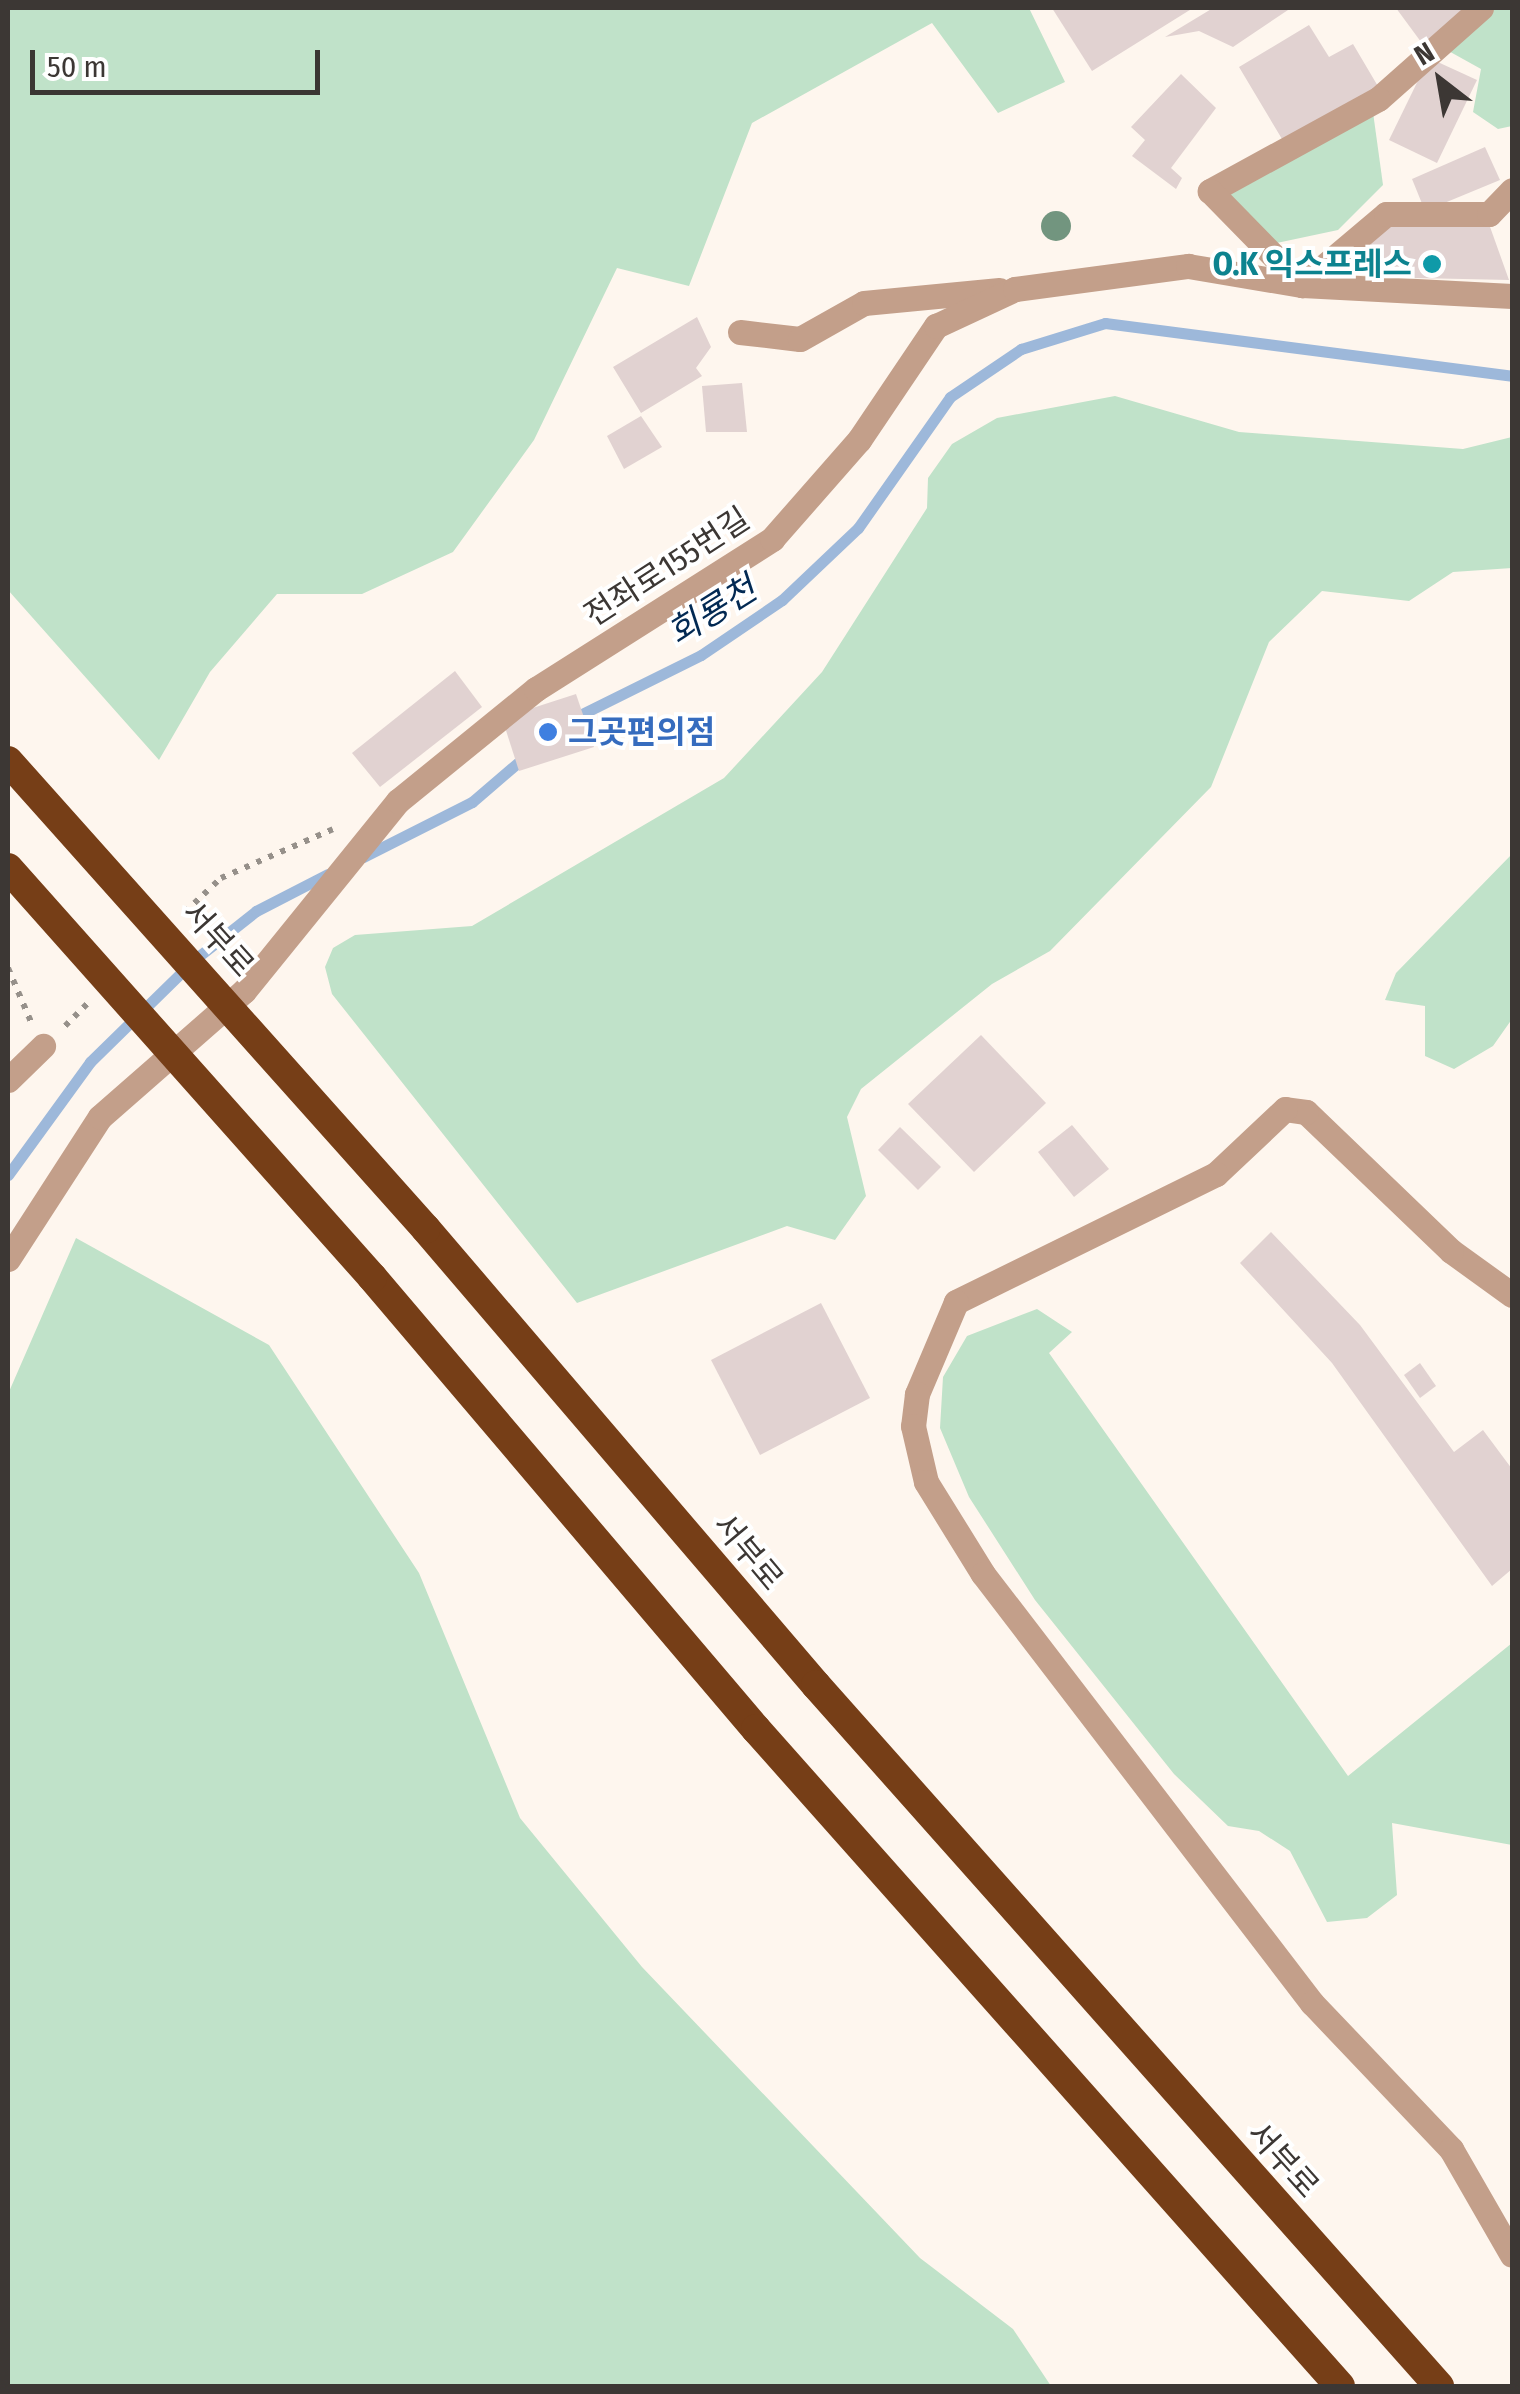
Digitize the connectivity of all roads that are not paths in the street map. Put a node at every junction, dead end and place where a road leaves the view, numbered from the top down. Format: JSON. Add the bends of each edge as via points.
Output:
{"nodes":[{"id":1,"x":1481,"y":8,"type":"edge"},
{"id":2,"x":1512,"y":190,"type":"edge"},
{"id":3,"x":1302,"y":285,"type":"junction"},
{"id":4,"x":1015,"y":289,"type":"junction"},
{"id":5,"x":1512,"y":296,"type":"edge"},
{"id":6,"x":740,"y":332,"type":"dead end"},
{"id":7,"x":8,"y":761,"type":"edge"},
{"id":8,"x":8,"y":868,"type":"edge"},
{"id":9,"x":43,"y":1046,"type":"dead end"},
{"id":10,"x":8,"y":1080,"type":"edge"},
{"id":11,"x":8,"y":1258,"type":"edge"},
{"id":12,"x":1512,"y":1294,"type":"edge"},
{"id":13,"x":1512,"y":2255,"type":"edge"},
{"id":14,"x":1340,"y":2386,"type":"edge"},
{"id":15,"x":1439,"y":2386,"type":"edge"}],
"edges":[{"from":1,"to":3,"type":"street","via":[[1378,99],[1210,191]]},
{"from":2,"to":3,"type":"street","via":[[1490,214],[1386,214]]},
{"from":3,"to":4,"type":"street","name":"전좌로155번길","via":[[1188,266]]},
{"from":3,"to":5,"type":"street","name":"전좌로155번길"},
{"from":4,"to":6,"type":"street","via":[[864,303],[800,339]]},
{"from":4,"to":11,"type":"street","name":"전좌로155번길","via":[[936,326],[859,440],[772,538],[536,689],[382,820],[244,990],[100,1117]]},
{"from":7,"to":15,"type":"highway","name":"서부로","bridge":true,"via":[[426,1229],[828,1700]]},
{"from":8,"to":14,"type":"highway","bridge":true,"via":[[372,1276],[756,1729]]},
{"from":9,"to":10,"type":"street"},
{"from":12,"to":13,"type":"street","via":[[1451,1251],[1306,1112],[1285,1109],[1216,1174],[956,1302],[917,1394],[913,1426],[926,1482],[982,1574],[1312,2003],[1451,2149]]}]}
